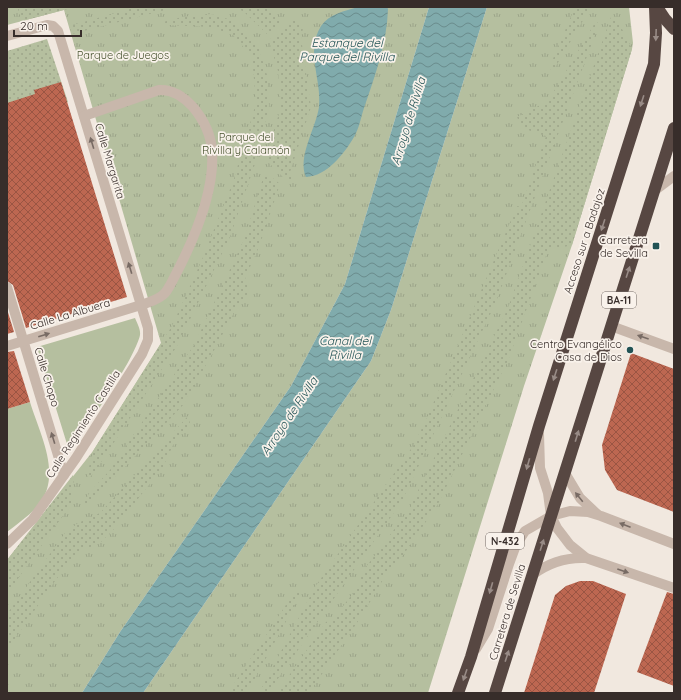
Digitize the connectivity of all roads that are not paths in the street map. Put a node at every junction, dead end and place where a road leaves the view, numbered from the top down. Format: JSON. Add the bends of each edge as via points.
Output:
{"nodes":[{"id":1,"x":656,"y":7,"type":"edge"},
{"id":2,"x":674,"y":29,"type":"edge"},
{"id":3,"x":7,"y":36,"type":"edge"},
{"id":4,"x":84,"y":116,"type":"junction"},
{"id":5,"x":674,"y":128,"type":"edge"},
{"id":6,"x":674,"y":176,"type":"edge"},
{"id":7,"x":654,"y":191,"type":"junction"},
{"id":8,"x":7,"y":287,"type":"edge"},
{"id":9,"x":141,"y":305,"type":"junction"},
{"id":10,"x":611,"y":326,"type":"junction"},
{"id":11,"x":24,"y":341,"type":"junction"},
{"id":12,"x":7,"y":346,"type":"edge"},
{"id":13,"x":674,"y":349,"type":"edge"},
{"id":14,"x":539,"y":426,"type":"junction"},
{"id":15,"x":565,"y":473,"type":"junction"},
{"id":16,"x":64,"y":475,"type":"junction"},
{"id":17,"x":551,"y":516,"type":"junction"},
{"id":18,"x":601,"y":516,"type":"junction"},
{"id":19,"x":7,"y":544,"type":"edge"},
{"id":20,"x":674,"y":544,"type":"edge"},
{"id":21,"x":586,"y":558,"type":"junction"},
{"id":22,"x":532,"y":575,"type":"junction"},
{"id":23,"x":674,"y":588,"type":"edge"},
{"id":24,"x":471,"y":657,"type":"junction"},
{"id":25,"x":458,"y":693,"type":"edge"},
{"id":26,"x":495,"y":693,"type":"edge"}],
"edges":[{"from":1,"to":2,"type":"highway"},
{"from":1,"to":14,"type":"highway","name":"Acceso sur a Badajoz","number":"N-432","one_way":true,"via":[[654,64]]},
{"from":3,"to":4,"type":"street","name":"Calle Margarita","via":[[47,25],[53,26],[59,34]]},
{"from":9,"to":4,"type":"street","name":"Calle Margarita","one_way":true},
{"from":4,"to":9,"type":"street","name":"Calle La Albuera","via":[[165,90],[177,94],[190,104],[200,116],[208,133],[212,150],[211,171],[195,236],[168,289],[159,298]]},
{"from":5,"to":7,"type":"highway","name":"Carretera de Sevilla","number":"BA-11"},
{"from":6,"to":7,"type":"street"},
{"from":10,"to":7,"type":"highway","name":"Carretera de Sevilla","number":"BA-11","one_way":true},
{"from":8,"to":11,"type":"street","name":"Calle Chopo"},
{"from":11,"to":9,"type":"street","name":"Calle La Albuera","one_way":true},
{"from":9,"to":16,"type":"street","name":"Calle Regimiento Castilla","via":[[149,333],[142,354]]},
{"from":13,"to":10,"type":"street","one_way":true},
{"from":15,"to":10,"type":"highway","name":"Carretera de Sevilla","number":"BA-11","one_way":true},
{"from":11,"to":12,"type":"street","name":"Calle La Albuera"},
{"from":16,"to":11,"type":"street","name":"Calle Chopo","one_way":true},
{"from":14,"to":17,"type":"street","via":[[540,468],[548,493]]},
{"from":14,"to":24,"type":"highway","name":"Carretera de Sevilla","number":"N-432","one_way":true},
{"from":15,"to":17,"type":"highway","name":"Carretera de Sevilla","number":"N-432"},
{"from":18,"to":15,"type":"street","one_way":true,"via":[[580,498]]},
{"from":16,"to":19,"type":"street","name":"Calle Regimiento Castilla","via":[[34,519]]},
{"from":17,"to":18,"type":"street","via":[[570,511]]},
{"from":17,"to":21,"type":"street","via":[[570,545]]},
{"from":22,"to":17,"type":"highway","name":"Carretera de Sevilla","number":"N-432","one_way":true},
{"from":17,"to":24,"type":"street","via":[[525,531],[516,545],[488,629]]},
{"from":20,"to":18,"type":"street","one_way":true},
{"from":21,"to":22,"type":"street","via":[[558,560]]},
{"from":21,"to":23,"type":"street","one_way":true},
{"from":26,"to":22,"type":"highway","name":"Carretera de Sevilla","one_way":true},
{"from":24,"to":25,"type":"highway","name":"Carretera de Sevilla","one_way":true}]}
